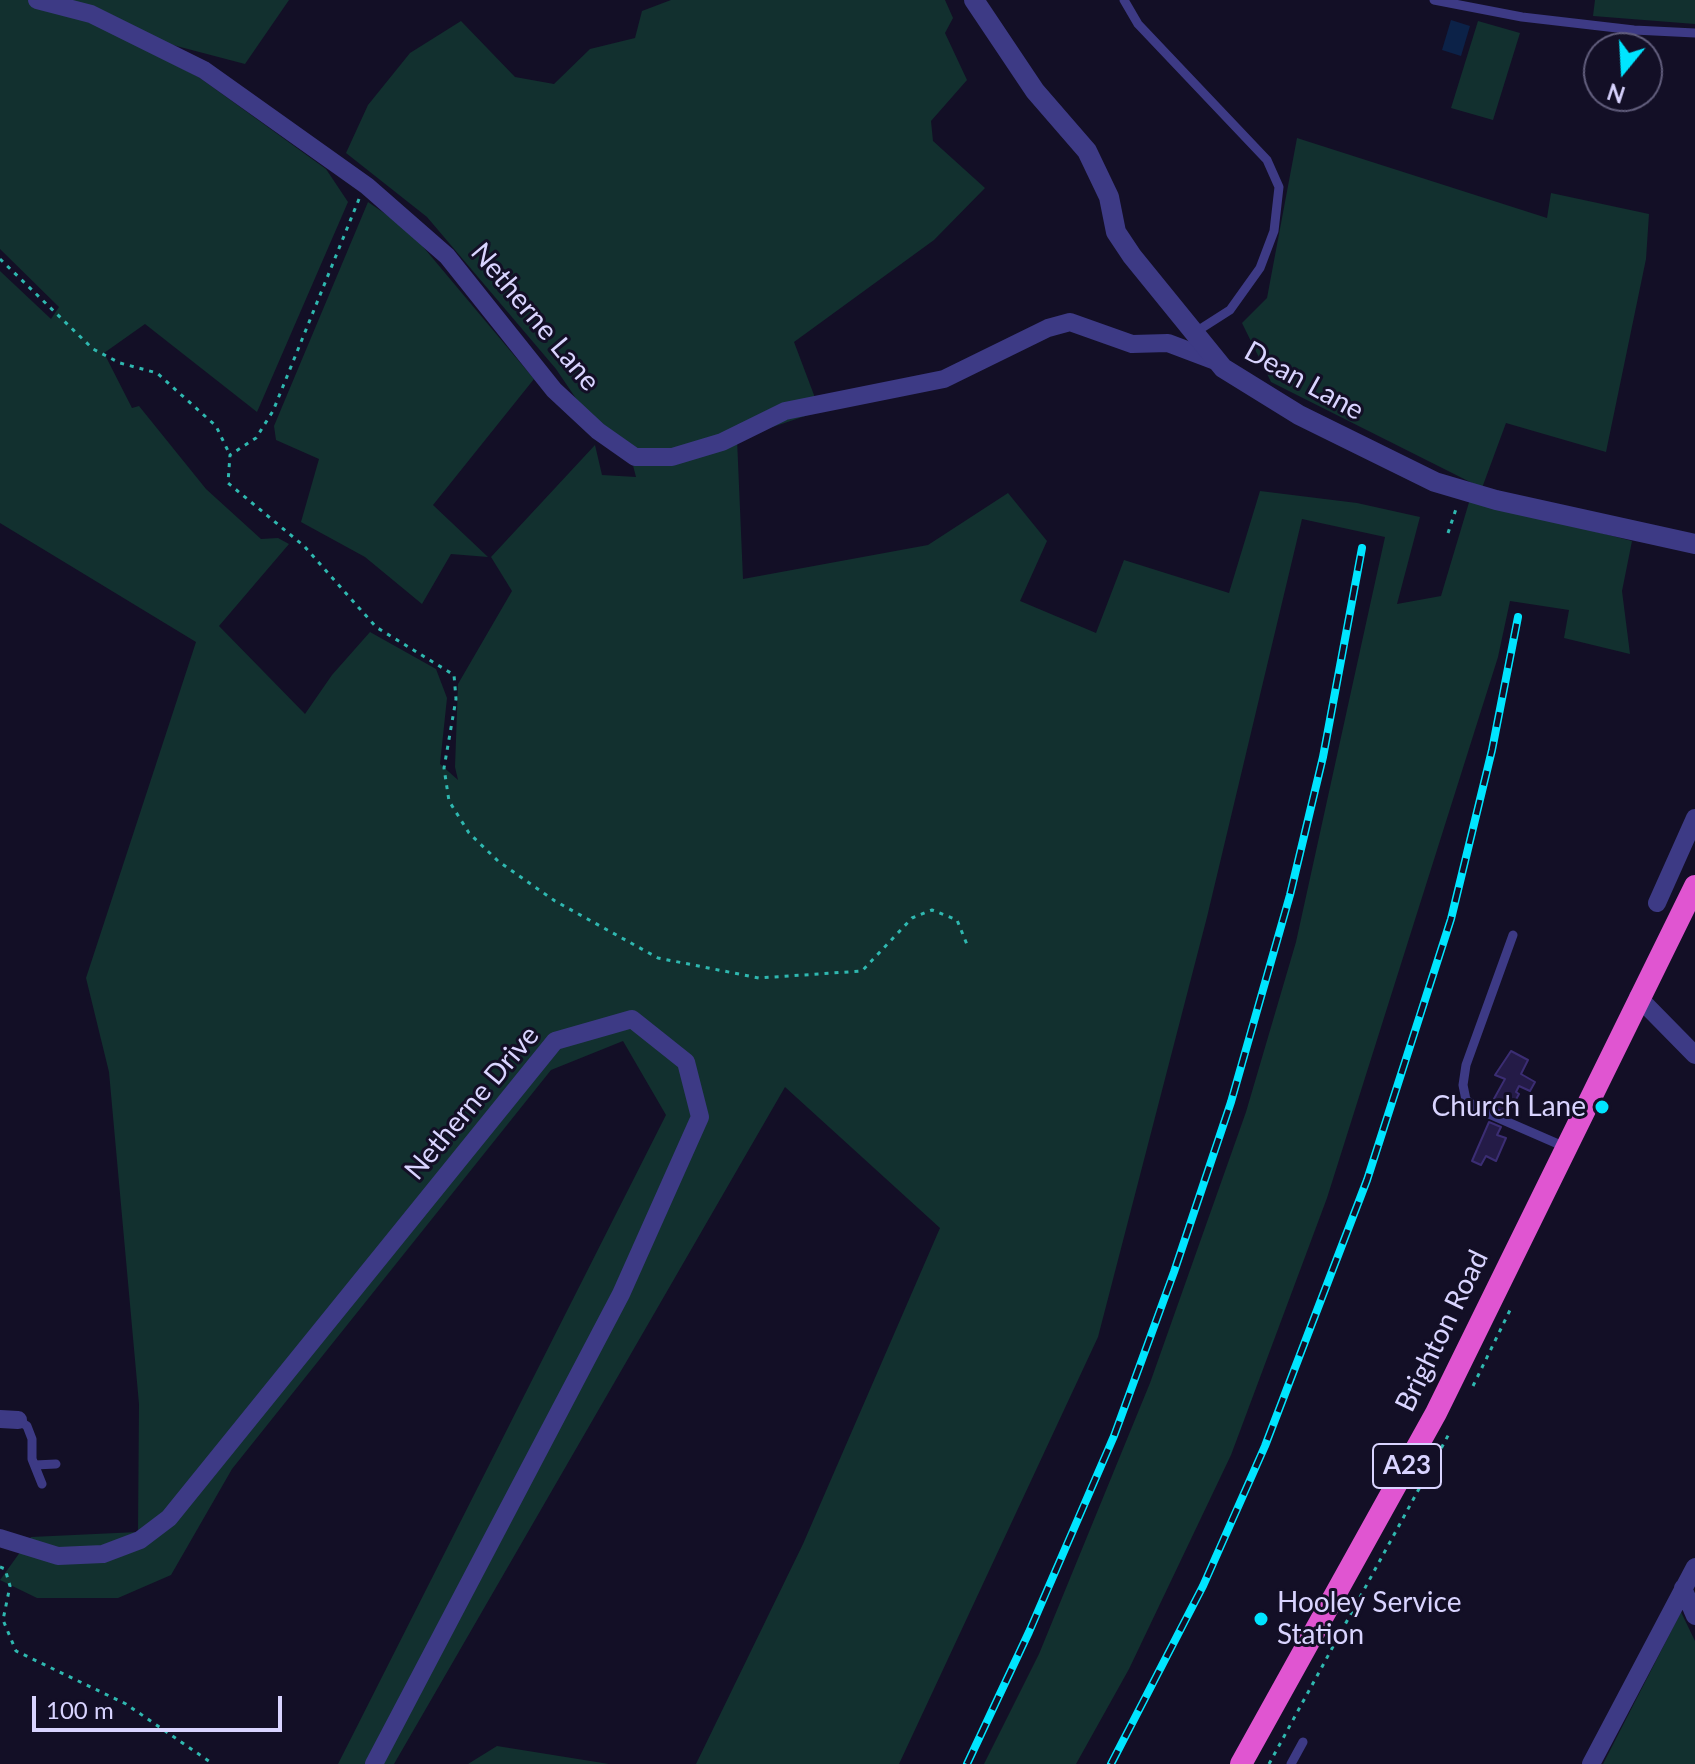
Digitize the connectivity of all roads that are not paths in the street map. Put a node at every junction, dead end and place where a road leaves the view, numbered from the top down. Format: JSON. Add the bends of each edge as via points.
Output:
{"nodes":[{"id":1,"x":37,"y":0,"type":"edge"},
{"id":2,"x":974,"y":0,"type":"edge"},
{"id":3,"x":1124,"y":0,"type":"edge"},
{"id":4,"x":1434,"y":0,"type":"edge"},
{"id":5,"x":1695,"y":33,"type":"edge"},
{"id":6,"x":1194,"y":333,"type":"junction"},
{"id":7,"x":1213,"y":360,"type":"junction"},
{"id":8,"x":1695,"y":544,"type":"edge"},
{"id":9,"x":1695,"y":818,"type":"edge"},
{"id":10,"x":1695,"y":870,"type":"edge"},
{"id":11,"x":1695,"y":886,"type":"edge"},
{"id":12,"x":1657,"y":903,"type":"dead end"},
{"id":13,"x":1678,"y":915,"type":"junction"},
{"id":14,"x":1513,"y":935,"type":"dead end"},
{"id":15,"x":1638,"y":997,"type":"junction"},
{"id":16,"x":1695,"y":1055,"type":"edge"},
{"id":17,"x":1565,"y":1147,"type":"junction"},
{"id":18,"x":9,"y":1419,"type":"edge"},
{"id":19,"x":56,"y":1464,"type":"dead end"},
{"id":20,"x":35,"y":1465,"type":"junction"},
{"id":21,"x":42,"y":1484,"type":"dead end"},
{"id":22,"x":0,"y":1538,"type":"edge"},
{"id":23,"x":1695,"y":1567,"type":"edge"},
{"id":24,"x":1683,"y":1588,"type":"junction"},
{"id":25,"x":1695,"y":1616,"type":"edge"},
{"id":26,"x":1303,"y":1742,"type":"dead end"},
{"id":27,"x":1246,"y":1762,"type":"edge"},
{"id":28,"x":374,"y":1764,"type":"edge"},
{"id":29,"x":1291,"y":1764,"type":"edge"},
{"id":30,"x":1591,"y":1764,"type":"edge"}],
"edges":[{"from":1,"to":7,"type":"street","name":"Netherne Lane","via":[[91,14],[204,70],[367,186],[447,256],[554,390],[635,457],[672,457],[722,442],[785,411],[944,379],[1070,322],[1132,344],[1168,343]]},
{"from":2,"to":6,"type":"street","name":"Dean Lane","via":[[1035,91],[1087,151],[1109,197],[1116,232]]},
{"from":3,"to":6,"type":"lane","via":[[1138,24],[1267,160],[1279,187],[1274,231],[1260,268],[1230,310]]},
{"from":4,"to":5,"type":"lane","via":[[1522,17]]},
{"from":6,"to":7,"type":"street","name":"Dean Lane"},
{"from":7,"to":8,"type":"street","name":"Dean Lane","via":[[1299,415],[1435,482]]},
{"from":9,"to":12,"type":"street"},
{"from":10,"to":13,"type":"highway","name":"Brighton Road","number":"A23"},
{"from":11,"to":13,"type":"highway","name":"Brighton Road","number":"A23"},
{"from":13,"to":15,"type":"highway","name":"Brighton Road","number":"A23"},
{"from":14,"to":17,"type":"lane","via":[[1466,1065],[1466,1100]]},
{"from":15,"to":16,"type":"street"},
{"from":15,"to":17,"type":"highway","name":"Brighton Road","number":"A23"},
{"from":17,"to":27,"type":"highway","name":"Brighton Road","number":"A23","via":[[1436,1413]]},
{"from":18,"to":20,"type":"lane","via":[[27,1426]]},
{"from":19,"to":20,"type":"lane"},
{"from":20,"to":21,"type":"lane"},
{"from":22,"to":28,"type":"street","name":"Netherne Drive","via":[[58,1556],[103,1554],[140,1540],[169,1518],[555,1041],[632,1019],[686,1062],[700,1117],[621,1294]]},
{"from":23,"to":24,"type":"street"},
{"from":24,"to":25,"type":"street"},
{"from":24,"to":30,"type":"street"},
{"from":26,"to":29,"type":"lane"}]}
